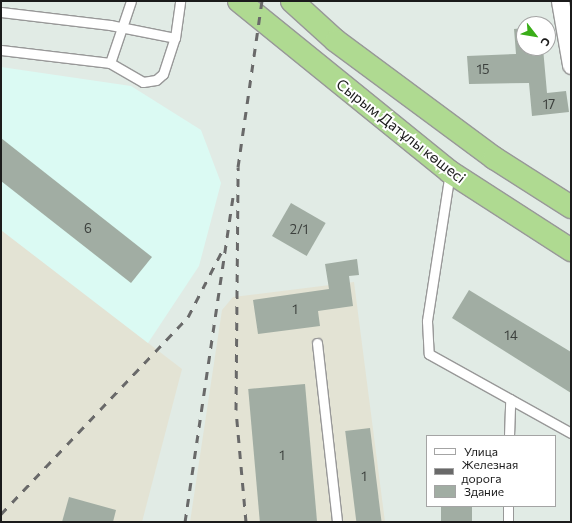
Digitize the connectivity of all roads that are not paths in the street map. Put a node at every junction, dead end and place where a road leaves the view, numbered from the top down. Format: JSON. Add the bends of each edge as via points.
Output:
{"nodes":[{"id":1,"x":131,"y":1,"type":"edge"},
{"id":2,"x":180,"y":1,"type":"edge"},
{"id":3,"x":239,"y":1,"type":"edge"},
{"id":4,"x":292,"y":1,"type":"edge"},
{"id":5,"x":560,"y":1,"type":"edge"},
{"id":6,"x":1,"y":12,"type":"edge"},
{"id":7,"x":122,"y":28,"type":"junction"},
{"id":8,"x":175,"y":38,"type":"junction"},
{"id":9,"x":1,"y":50,"type":"edge"},
{"id":10,"x":110,"y":63,"type":"junction"},
{"id":11,"x":571,"y":65,"type":"edge"},
{"id":12,"x":450,"y":172,"type":"junction"},
{"id":13,"x":571,"y":207,"type":"edge"},
{"id":14,"x":571,"y":250,"type":"edge"},
{"id":15,"x":317,"y":343,"type":"dead end"},
{"id":16,"x":510,"y":399,"type":"junction"},
{"id":17,"x":571,"y":433,"type":"edge"},
{"id":18,"x":509,"y":435,"type":"edge"},
{"id":19,"x":508,"y":507,"type":"edge"},
{"id":20,"x":337,"y":522,"type":"edge"},
{"id":21,"x":508,"y":522,"type":"edge"}],
"edges":[{"from":1,"to":7,"type":"lane"},
{"from":2,"to":8,"type":"lane"},
{"from":3,"to":12,"type":"highway","name":"Сырым Датұлы көшесі"},
{"from":4,"to":13,"type":"highway","via":[[336,41],[494,158]]},
{"from":5,"to":11,"type":"street"},
{"from":6,"to":7,"type":"lane"},
{"from":7,"to":8,"type":"lane"},
{"from":7,"to":10,"type":"lane"},
{"from":8,"to":10,"type":"lane","via":[[163,74],[156,80],[143,82]]},
{"from":9,"to":10,"type":"lane"},
{"from":12,"to":14,"type":"highway","name":"Сырым Датұлы көшесі"},
{"from":12,"to":16,"type":"lane","via":[[427,320],[429,354]]},
{"from":15,"to":20,"type":"lane"},
{"from":16,"to":17,"type":"lane"},
{"from":16,"to":18,"type":"lane"},
{"from":19,"to":21,"type":"lane"}]}
